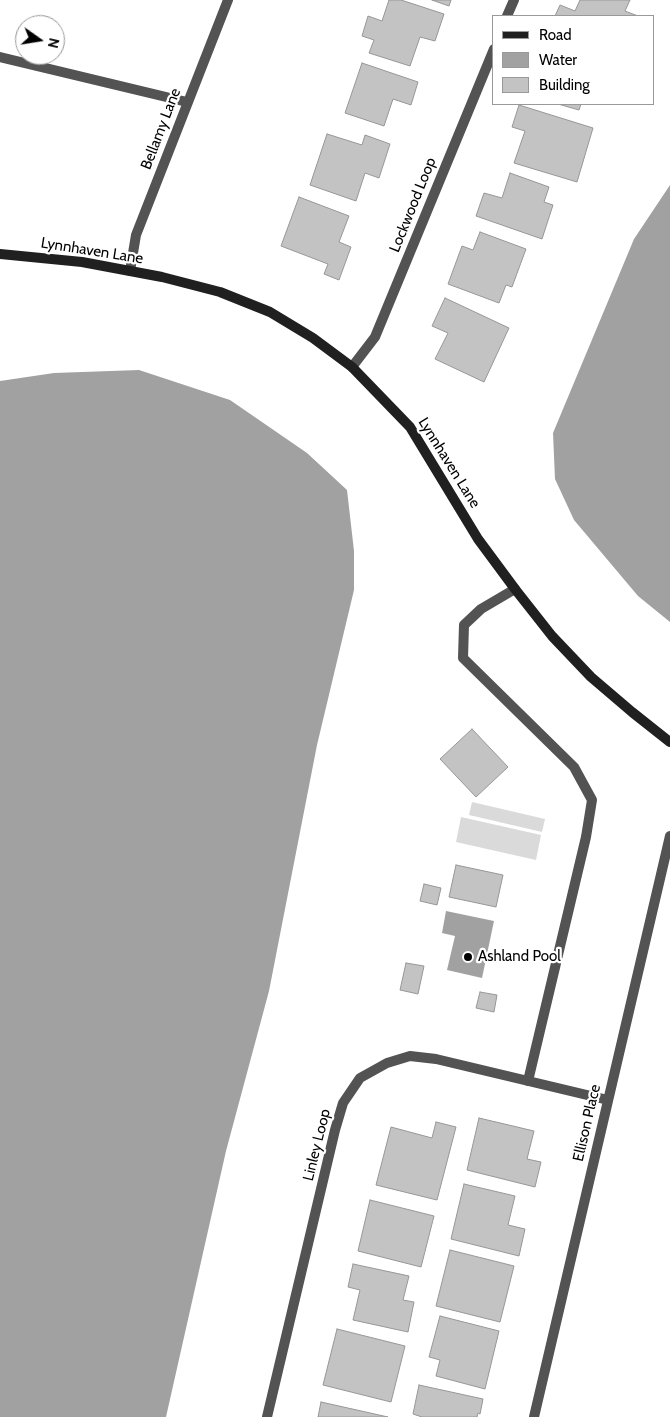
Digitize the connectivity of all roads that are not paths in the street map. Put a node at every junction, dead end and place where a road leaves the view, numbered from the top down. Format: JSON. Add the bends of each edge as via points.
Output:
{"nodes":[{"id":1,"x":228,"y":0,"type":"edge"},
{"id":2,"x":514,"y":0,"type":"edge"},
{"id":3,"x":507,"y":15,"type":"edge"},
{"id":4,"x":492,"y":54,"type":"edge"},
{"id":5,"x":0,"y":57,"type":"edge"},
{"id":6,"x":187,"y":102,"type":"junction"},
{"id":7,"x":0,"y":254,"type":"edge"},
{"id":8,"x":130,"y":271,"type":"junction"},
{"id":9,"x":352,"y":367,"type":"junction"},
{"id":10,"x":514,"y":589,"type":"junction"},
{"id":11,"x":670,"y":742,"type":"edge"},
{"id":12,"x":670,"y":836,"type":"edge"},
{"id":13,"x":528,"y":1081,"type":"junction"},
{"id":14,"x":608,"y":1100,"type":"junction"},
{"id":15,"x":267,"y":1417,"type":"edge"},
{"id":16,"x":534,"y":1417,"type":"edge"}],
"edges":[{"from":1,"to":6,"type":"street","name":"Bellamy Lane"},
{"from":2,"to":3,"type":"street"},
{"from":4,"to":9,"type":"street","name":"Lockwood Loop","via":[[375,337]]},
{"from":5,"to":6,"type":"street"},
{"from":6,"to":8,"type":"street","name":"Bellamy Lane","via":[[136,235]]},
{"from":7,"to":8,"type":"street","name":"Lynnhaven Lane","via":[[82,262]]},
{"from":8,"to":9,"type":"street","name":"Lynnhaven Lane","via":[[220,292],[270,312],[314,338]]},
{"from":9,"to":10,"type":"street","name":"Lynnhaven Lane","via":[[410,427],[478,539]]},
{"from":10,"to":11,"type":"street","name":"Lynnhaven Lane","via":[[591,677]]},
{"from":10,"to":13,"type":"street","via":[[481,608],[464,625],[463,658],[574,767],[592,800]]},
{"from":12,"to":14,"type":"street","name":"Ellison Place"},
{"from":13,"to":14,"type":"street","name":"Linley Loop"},
{"from":13,"to":15,"type":"street","name":"Linley Loop","via":[[410,1056],[387,1063],[360,1078],[343,1103],[335,1130]]},
{"from":14,"to":16,"type":"street","name":"Ellison Place"}]}
